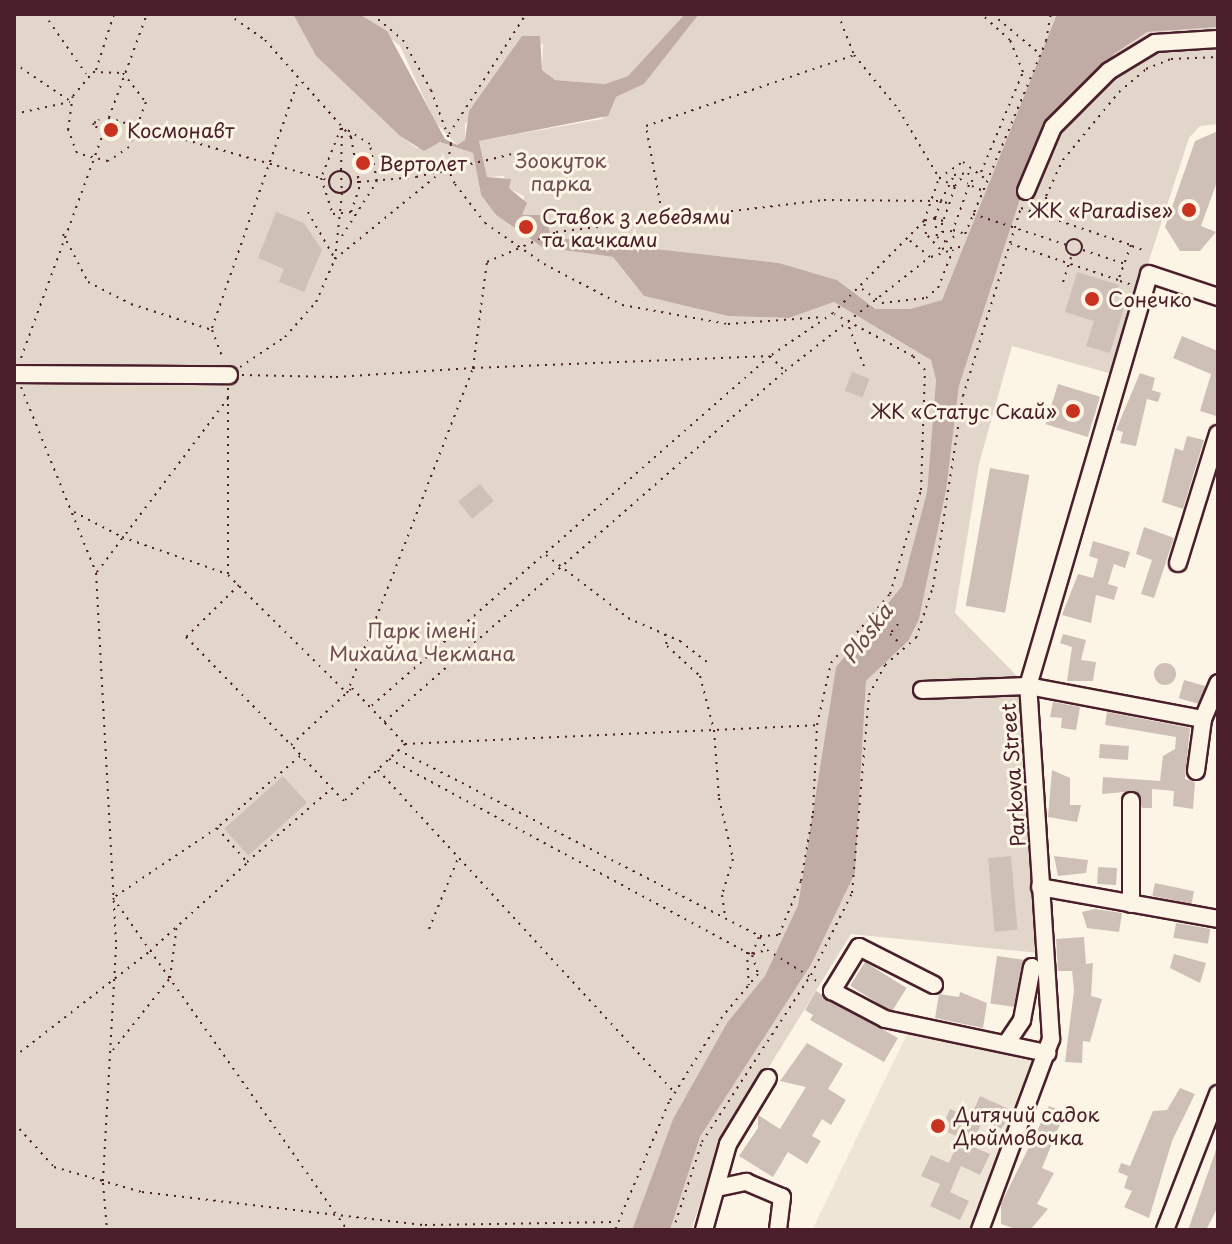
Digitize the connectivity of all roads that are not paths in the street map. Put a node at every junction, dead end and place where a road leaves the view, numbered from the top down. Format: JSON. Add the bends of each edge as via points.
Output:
{"nodes":[{"id":1,"x":1218,"y":39,"type":"edge"},
{"id":2,"x":1026,"y":191,"type":"dead end"},
{"id":3,"x":1218,"y":297,"type":"edge"},
{"id":4,"x":15,"y":374,"type":"edge"},
{"id":5,"x":229,"y":375,"type":"road end"},
{"id":6,"x":1218,"y":434,"type":"edge"},
{"id":7,"x":1178,"y":563,"type":"dead end"},
{"id":8,"x":1218,"y":683,"type":"edge"},
{"id":9,"x":1028,"y":686,"type":"junction"},
{"id":10,"x":922,"y":690,"type":"dead end"},
{"id":11,"x":1203,"y":719,"type":"junction"},
{"id":12,"x":1196,"y":771,"type":"dead end"},
{"id":13,"x":1131,"y":801,"type":"dead end"},
{"id":14,"x":1040,"y":887,"type":"junction"},
{"id":15,"x":1131,"y":904,"type":"junction"},
{"id":16,"x":1218,"y":919,"type":"edge"},
{"id":17,"x":1032,"y":967,"type":"dead end"},
{"id":18,"x":934,"y":985,"type":"dead end"},
{"id":19,"x":1006,"y":1044,"type":"junction"},
{"id":20,"x":1047,"y":1053,"type":"junction"},
{"id":21,"x":768,"y":1078,"type":"dead end"},
{"id":22,"x":1218,"y":1094,"type":"edge"},
{"id":23,"x":717,"y":1188,"type":"junction"},
{"id":24,"x":704,"y":1230,"type":"edge"},
{"id":25,"x":778,"y":1230,"type":"edge"},
{"id":26,"x":980,"y":1230,"type":"edge"},
{"id":27,"x":1165,"y":1230,"type":"edge"}],
"edges":[{"from":1,"to":2,"type":"street","via":[[1155,43],[1109,71],[1053,127]]},
{"from":3,"to":9,"type":"street","name":"Parkova Street","via":[[1149,274]]},
{"from":4,"to":5,"type":"street","via":[[103,369]]},
{"from":6,"to":7,"type":"street"},
{"from":8,"to":11,"type":"street"},
{"from":9,"to":10,"type":"street"},
{"from":9,"to":11,"type":"street"},
{"from":9,"to":14,"type":"street","name":"Parkova Street"},
{"from":11,"to":12,"type":"street"},
{"from":13,"to":15,"type":"street"},
{"from":14,"to":15,"type":"street"},
{"from":14,"to":20,"type":"street","name":"Parkova Street","via":[[1051,1039]]},
{"from":15,"to":16,"type":"street"},
{"from":17,"to":19,"type":"street","via":[[1022,1020]]},
{"from":18,"to":19,"type":"street","via":[[859,947],[832,991],[885,1019]]},
{"from":19,"to":20,"type":"street"},
{"from":20,"to":26,"type":"street","name":"Parkova Street"},
{"from":21,"to":23,"type":"street","via":[[728,1144]]},
{"from":22,"to":27,"type":"street"},
{"from":23,"to":24,"type":"street"},
{"from":23,"to":25,"type":"street","via":[[746,1182],[782,1197]]}]}
